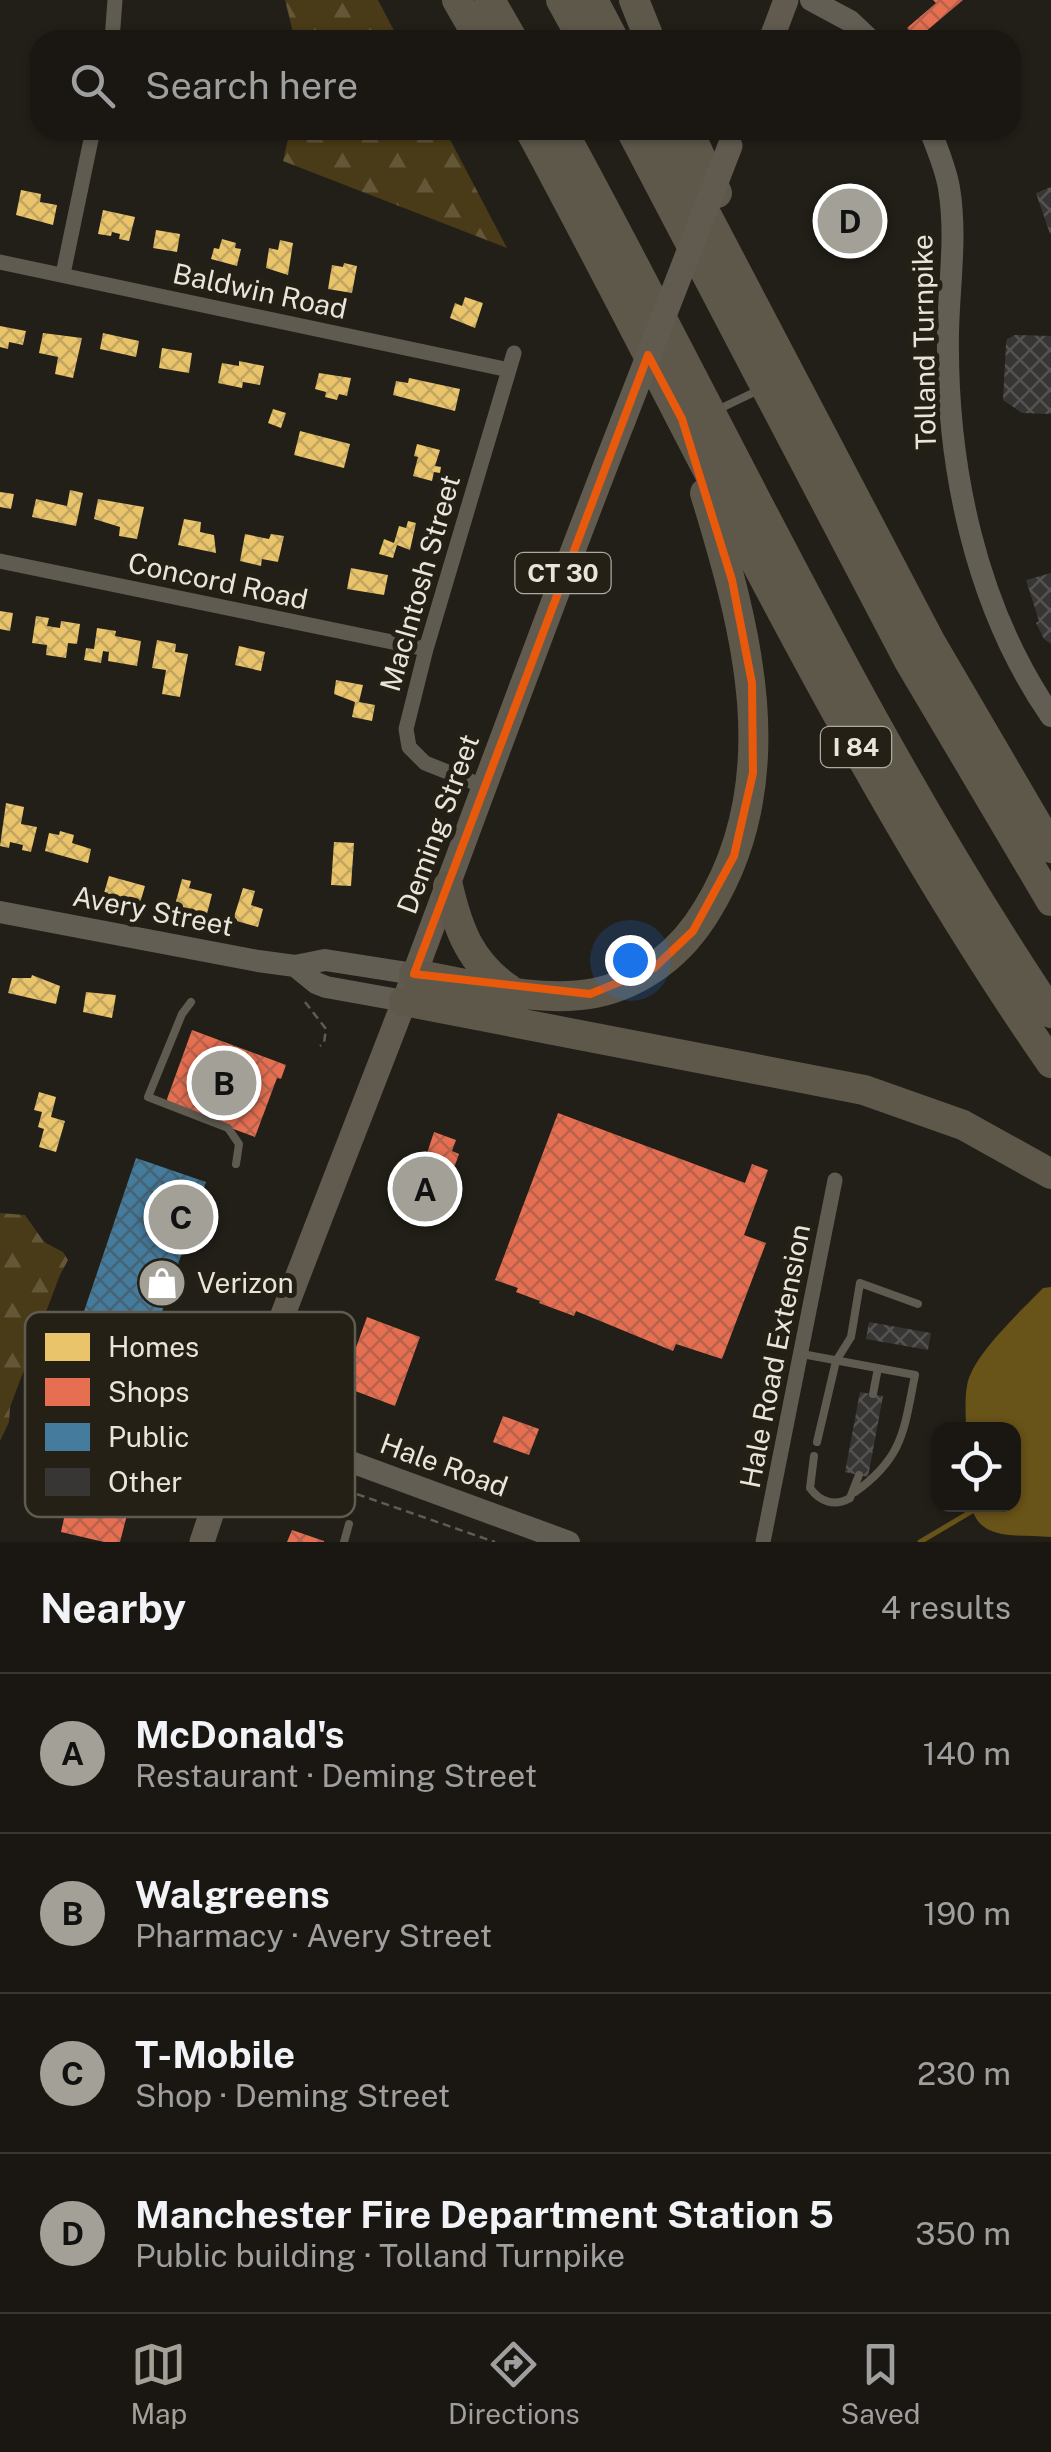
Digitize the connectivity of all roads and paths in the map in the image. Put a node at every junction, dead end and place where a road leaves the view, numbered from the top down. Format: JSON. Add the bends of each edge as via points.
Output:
{"nodes":[{"id":1,"x":115,"y":0,"type":"edge"},
{"id":2,"x":456,"y":0,"type":"edge"},
{"id":3,"x":490,"y":0,"type":"edge"},
{"id":4,"x":561,"y":0,"type":"edge"},
{"id":5,"x":593,"y":0,"type":"edge"},
{"id":6,"x":634,"y":0,"type":"edge"},
{"id":7,"x":786,"y":0,"type":"edge"},
{"id":8,"x":811,"y":0,"type":"edge"},
{"id":9,"x":113,"y":30,"type":"edge"},
{"id":10,"x":474,"y":30,"type":"edge"},
{"id":11,"x":507,"y":30,"type":"edge"},
{"id":12,"x":578,"y":30,"type":"edge"},
{"id":13,"x":609,"y":30,"type":"edge"},
{"id":14,"x":646,"y":30,"type":"edge"},
{"id":15,"x":775,"y":30,"type":"edge"},
{"id":16,"x":859,"y":30,"type":"edge"},
{"id":17,"x":91,"y":140,"type":"edge"},
{"id":18,"x":536,"y":140,"type":"edge"},
{"id":19,"x":567,"y":140,"type":"edge"},
{"id":20,"x":635,"y":140,"type":"edge"},
{"id":21,"x":667,"y":140,"type":"edge"},
{"id":22,"x":693,"y":140,"type":"edge"},
{"id":23,"x":732,"y":140,"type":"edge"},
{"id":24,"x":933,"y":140,"type":"edge"},
{"id":25,"x":0,"y":262,"type":"edge"},
{"id":26,"x":63,"y":274,"type":"junction"},
{"id":27,"x":754,"y":305,"type":"junction"},
{"id":28,"x":514,"y":353,"type":"dead end"},
{"id":29,"x":508,"y":370,"type":"junction"},
{"id":30,"x":766,"y":387,"type":"junction"},
{"id":31,"x":696,"y":416,"type":"junction"},
{"id":32,"x":0,"y":561,"type":"edge"},
{"id":33,"x":426,"y":649,"type":"junction"},
{"id":34,"x":1051,"y":716,"type":"edge"},
{"id":35,"x":484,"y":786,"type":"junction"},
{"id":36,"x":1051,"y":848,"type":"edge"},
{"id":37,"x":448,"y":886,"type":"junction"},
{"id":38,"x":1051,"y":901,"type":"edge"},
{"id":39,"x":0,"y":912,"type":"edge"},
{"id":40,"x":409,"y":987,"type":"junction"},
{"id":41,"x":512,"y":990,"type":"junction"},
{"id":42,"x":191,"y":1002,"type":"dead end"},
{"id":43,"x":306,"y":1002,"type":"dead end"},
{"id":44,"x":1051,"y":1013,"type":"edge"},
{"id":45,"x":320,"y":1046,"type":"dead end"},
{"id":46,"x":1051,"y":1063,"type":"edge"},
{"id":47,"x":236,"y":1164,"type":"dead end"},
{"id":48,"x":1051,"y":1174,"type":"edge"},
{"id":49,"x":835,"y":1180,"type":"dead end"},
{"id":50,"x":918,"y":1304,"type":"dead end"},
{"id":51,"x":285,"y":1312,"type":"edge"},
{"id":52,"x":802,"y":1354,"type":"junction"},
{"id":53,"x":836,"y":1362,"type":"junction"},
{"id":54,"x":878,"y":1368,"type":"junction"},
{"id":55,"x":874,"y":1394,"type":"dead end"},
{"id":56,"x":818,"y":1442,"type":"dead end"},
{"id":57,"x":814,"y":1456,"type":"dead end"},
{"id":58,"x":355,"y":1472,"type":"edge"},
{"id":59,"x":858,"y":1475,"type":"dead end"},
{"id":60,"x":855,"y":1492,"type":"junction"},
{"id":61,"x":355,"y":1493,"type":"edge"},
{"id":62,"x":210,"y":1517,"type":"edge"},
{"id":63,"x":350,"y":1524,"type":"dead end"},
{"id":64,"x":202,"y":1542,"type":"edge"},
{"id":65,"x":344,"y":1542,"type":"edge"},
{"id":66,"x":496,"y":1542,"type":"edge"},
{"id":67,"x":569,"y":1542,"type":"edge"},
{"id":68,"x":763,"y":1542,"type":"edge"}],
"edges":[{"from":1,"to":9,"type":"street"},
{"from":2,"to":10,"type":"highway"},
{"from":3,"to":11,"type":"highway"},
{"from":4,"to":12,"type":"highway"},
{"from":5,"to":13,"type":"highway"},
{"from":6,"to":14,"type":"highway"},
{"from":7,"to":15,"type":"main road"},
{"from":8,"to":16,"type":"street"},
{"from":17,"to":26,"type":"street"},
{"from":18,"to":31,"type":"highway","number":"I 84"},
{"from":19,"to":31,"type":"highway"},
{"from":20,"to":30,"type":"highway"},
{"from":21,"to":27,"type":"highway"},
{"from":22,"to":27,"type":"highway"},
{"from":23,"to":35,"type":"main road","name":"Deming Street","number":"CT 30","bridge":true},
{"from":24,"to":34,"type":"street","name":"Tolland Turnpike","via":[[949,186],[950,421],[964,504],[1005,631]]},
{"from":25,"to":26,"type":"street","name":"Baldwin Road"},
{"from":26,"to":29,"type":"street","name":"Baldwin Road"},
{"from":27,"to":36,"type":"highway","via":[[956,689]]},
{"from":28,"to":29,"type":"street","name":"MacIntosh Street"},
{"from":29,"to":33,"type":"street","name":"MacIntosh Street"},
{"from":30,"to":31,"type":"lane"},
{"from":30,"to":38,"type":"highway","via":[[910,661]]},
{"from":31,"to":41,"type":"highway","via":[[748,657],[755,752],[740,836],[704,916],[654,968],[590,994]]},
{"from":31,"to":44,"type":"highway","via":[[904,776]]},
{"from":31,"to":46,"type":"highway","number":"I 84","via":[[882,793]]},
{"from":32,"to":33,"type":"street","name":"Concord Road"},
{"from":33,"to":35,"type":"street","name":"MacIntosh Street","via":[[407,721],[409,746],[425,763]]},
{"from":35,"to":37,"type":"main road","name":"Deming Street","number":"CT 30"},
{"from":37,"to":40,"type":"main road","name":"Deming Street","number":"CT 30"},
{"from":37,"to":41,"type":"highway","via":[[470,952]]},
{"from":39,"to":40,"type":"street","name":"Avery Street","via":[[295,966],[325,960]]},
{"from":40,"to":41,"type":"highway"},
{"from":40,"to":48,"type":"highway","via":[[864,1090],[964,1124]]},
{"from":40,"to":51,"type":"main road","name":"Deming Street","number":"CT 30"},
{"from":42,"to":47,"type":"lane","via":[[148,1097],[228,1128],[239,1144]]},
{"from":43,"to":45,"type":"path","via":[[326,1029]]},
{"from":49,"to":52,"type":"street","name":"Hale Road Extension"},
{"from":50,"to":53,"type":"lane","via":[[860,1283],[851,1336]]},
{"from":52,"to":53,"type":"lane"},
{"from":52,"to":68,"type":"street","name":"Hale Road Extension"},
{"from":53,"to":54,"type":"lane"},
{"from":53,"to":56,"type":"lane"},
{"from":54,"to":55,"type":"lane"},
{"from":54,"to":60,"type":"lane","via":[[915,1374],[900,1444]]},
{"from":57,"to":60,"type":"lane","via":[[813,1493],[835,1503]]},
{"from":58,"to":67,"type":"street","name":"Hale Road"},
{"from":59,"to":60,"type":"lane"},
{"from":61,"to":66,"type":"path"},
{"from":62,"to":64,"type":"main road","name":"Deming Street","number":"CT 30"},
{"from":63,"to":65,"type":"lane"}]}
